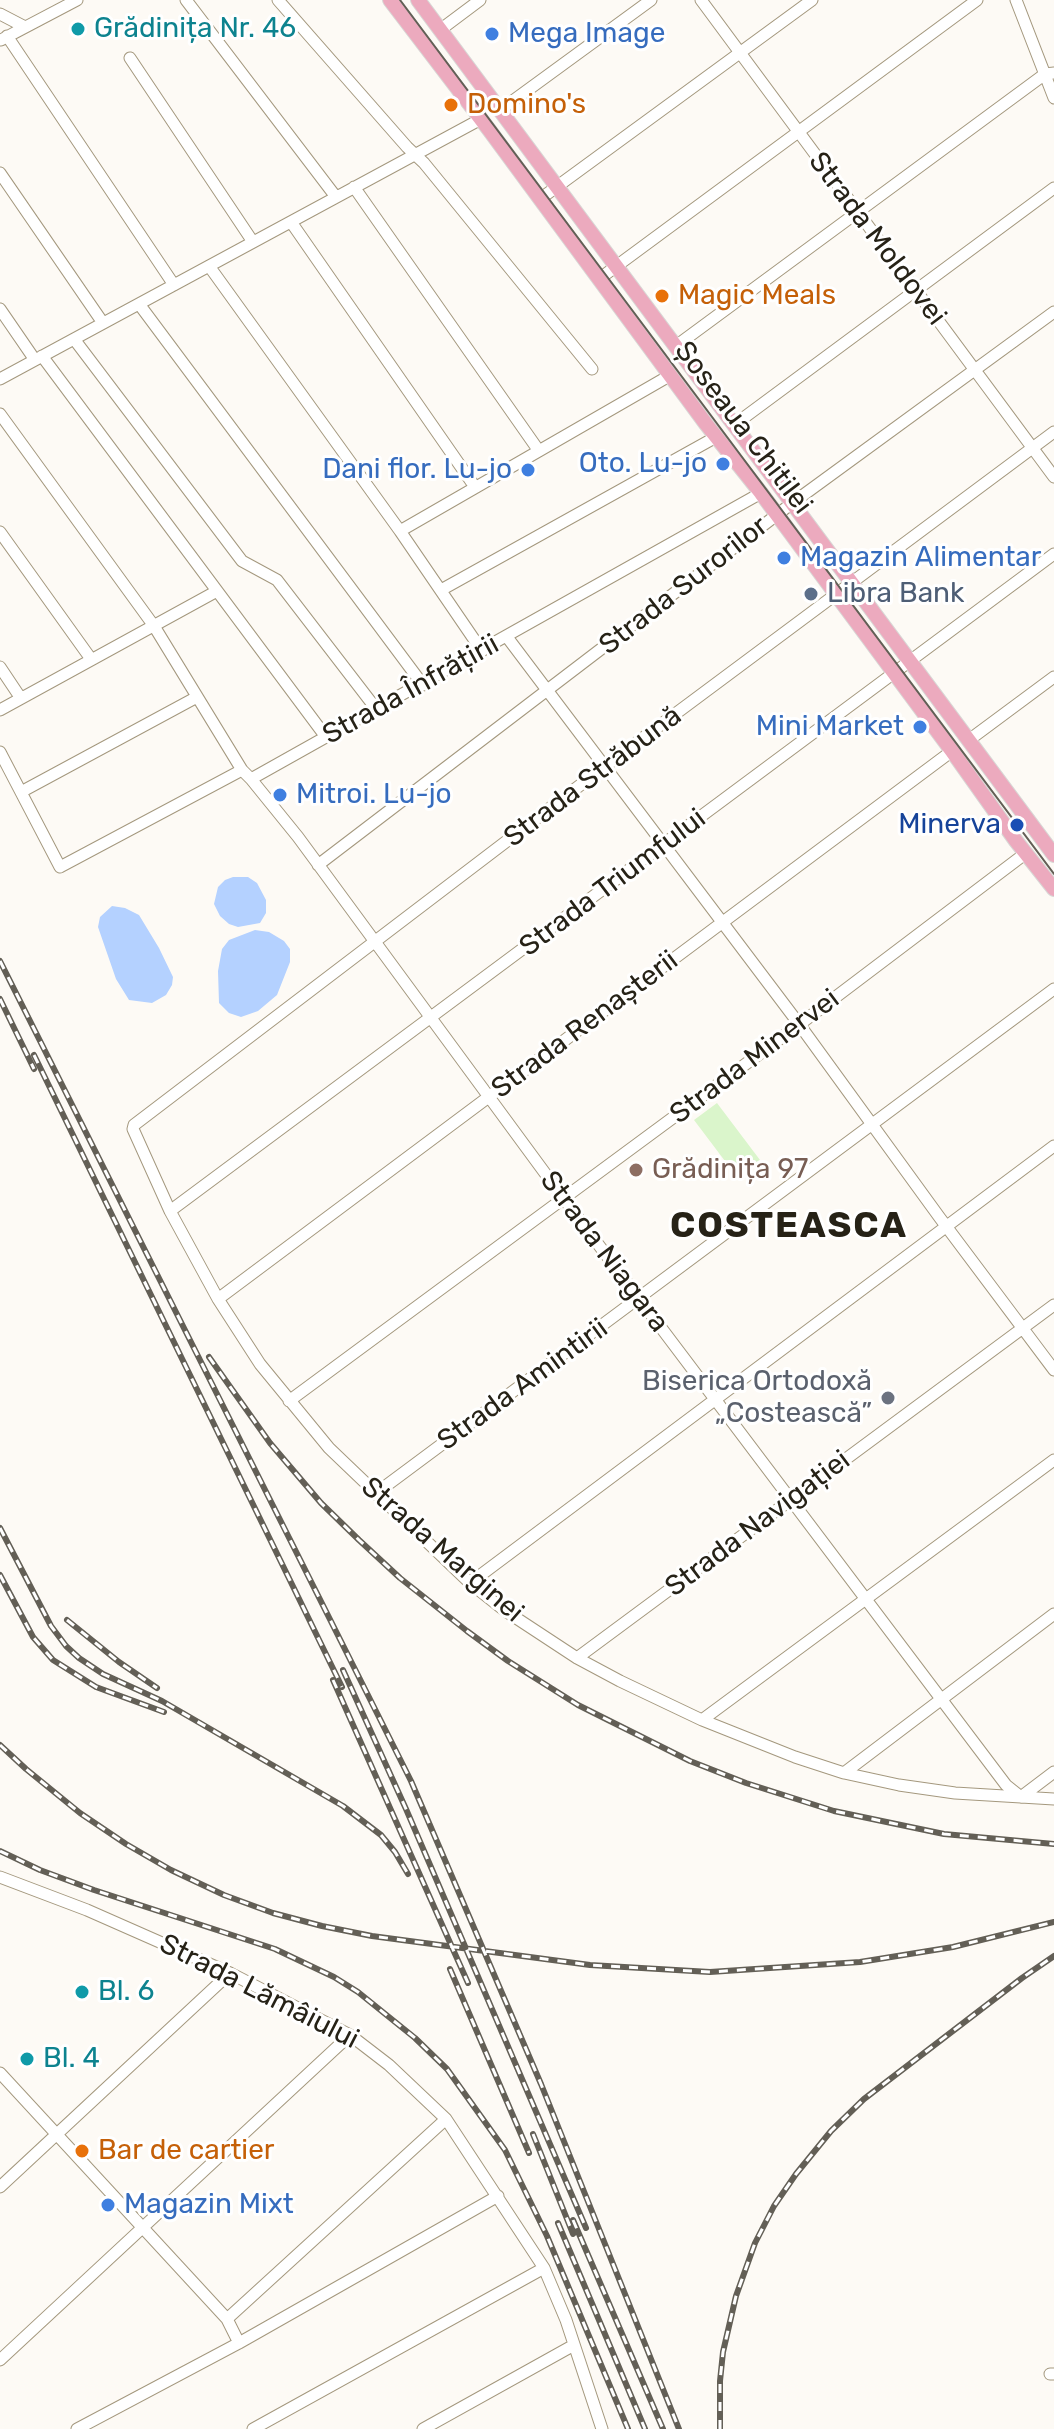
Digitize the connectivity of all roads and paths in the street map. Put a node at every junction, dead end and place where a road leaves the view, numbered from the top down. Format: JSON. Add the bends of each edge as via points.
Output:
{"nodes":[{"id":1,"x":77,"y":0,"type":"edge"},
{"id":2,"x":186,"y":0,"type":"edge"},
{"id":3,"x":278,"y":0,"type":"edge"},
{"id":4,"x":390,"y":0,"type":"edge"},
{"id":5,"x":418,"y":0,"type":"edge"},
{"id":6,"x":480,"y":0,"type":"edge"},
{"id":7,"x":651,"y":0,"type":"edge"},
{"id":8,"x":701,"y":0,"type":"edge"},
{"id":9,"x":812,"y":0,"type":"edge"},
{"id":10,"x":977,"y":0,"type":"edge"},
{"id":11,"x":1016,"y":0,"type":"edge"},
{"id":12,"x":0,"y":14,"type":"edge"},
{"id":13,"x":25,"y":27,"type":"junction"},
{"id":14,"x":440,"y":30,"type":"junction"},
{"id":15,"x":3,"y":38,"type":"edge"},
{"id":16,"x":740,"y":53,"type":"junction"},
{"id":17,"x":130,"y":58,"type":"dead end"},
{"id":18,"x":1049,"y":73,"type":"edge"},
{"id":19,"x":1054,"y":98,"type":"edge"},
{"id":20,"x":499,"y":111,"type":"junction"},
{"id":21,"x":481,"y":119,"type":"junction"},
{"id":22,"x":798,"y":133,"type":"junction"},
{"id":23,"x":415,"y":155,"type":"junction"},
{"id":24,"x":0,"y":173,"type":"edge"},
{"id":25,"x":354,"y":187,"type":"junction"},
{"id":26,"x":556,"y":188,"type":"junction"},
{"id":27,"x":1054,"y":188,"type":"edge"},
{"id":28,"x":336,"y":197,"type":"junction"},
{"id":29,"x":540,"y":199,"type":"junction"},
{"id":30,"x":857,"y":213,"type":"junction"},
{"id":31,"x":291,"y":222,"type":"junction"},
{"id":32,"x":253,"y":242,"type":"junction"},
{"id":33,"x":209,"y":266,"type":"junction"},
{"id":34,"x":616,"y":267,"type":"junction"},
{"id":35,"x":599,"y":279,"type":"junction"},
{"id":36,"x":174,"y":285,"type":"junction"},
{"id":37,"x":915,"y":290,"type":"junction"},
{"id":38,"x":139,"y":304,"type":"junction"},
{"id":39,"x":0,"y":309,"type":"edge"},
{"id":40,"x":1054,"y":312,"type":"edge"},
{"id":41,"x":103,"y":323,"type":"junction"},
{"id":42,"x":74,"y":339,"type":"junction"},
{"id":43,"x":676,"y":346,"type":"junction"},
{"id":44,"x":38,"y":358,"type":"junction"},
{"id":45,"x":592,"y":369,"type":"dead end"},
{"id":46,"x":975,"y":370,"type":"junction"},
{"id":47,"x":669,"y":376,"type":"junction"},
{"id":48,"x":0,"y":379,"type":"edge"},
{"id":49,"x":0,"y":414,"type":"edge"},
{"id":50,"x":734,"y":425,"type":"junction"},
{"id":51,"x":1054,"y":432,"type":"edge"},
{"id":52,"x":716,"y":437,"type":"junction"},
{"id":53,"x":1033,"y":448,"type":"junction"},
{"id":54,"x":539,"y":451,"type":"junction"},
{"id":55,"x":1054,"y":477,"type":"edge"},
{"id":56,"x":475,"y":487,"type":"junction"},
{"id":57,"x":761,"y":493,"type":"junction"},
{"id":58,"x":791,"y":504,"type":"junction"},
{"id":59,"x":777,"y":515,"type":"junction"},
{"id":60,"x":400,"y":531,"type":"junction"},
{"id":61,"x":0,"y":532,"type":"edge"},
{"id":62,"x":1054,"y":554,"type":"edge"},
{"id":63,"x":843,"y":589,"type":"junction"},
{"id":64,"x":441,"y":590,"type":"junction"},
{"id":65,"x":217,"y":591,"type":"junction"},
{"id":66,"x":154,"y":626,"type":"junction"},
{"id":67,"x":507,"y":637,"type":"junction"},
{"id":68,"x":482,"y":651,"type":"junction"},
{"id":69,"x":91,"y":659,"type":"junction"},
{"id":70,"x":909,"y":661,"type":"junction"},
{"id":71,"x":0,"y":667,"type":"edge"},
{"id":72,"x":894,"y":673,"type":"junction"},
{"id":73,"x":1054,"y":677,"type":"edge"},
{"id":74,"x":423,"y":685,"type":"junction"},
{"id":75,"x":547,"y":691,"type":"junction"},
{"id":76,"x":20,"y":697,"type":"junction"},
{"id":77,"x":197,"y":697,"type":"junction"},
{"id":78,"x":0,"y":710,"type":"edge"},
{"id":79,"x":377,"y":710,"type":"junction"},
{"id":80,"x":326,"y":737,"type":"junction"},
{"id":81,"x":969,"y":740,"type":"junction"},
{"id":82,"x":952,"y":751,"type":"junction"},
{"id":83,"x":0,"y":752,"type":"edge"},
{"id":84,"x":604,"y":767,"type":"junction"},
{"id":85,"x":247,"y":774,"type":"junction"},
{"id":86,"x":21,"y":792,"type":"junction"},
{"id":87,"x":664,"y":846,"type":"junction"},
{"id":88,"x":1026,"y":853,"type":"junction"},
{"id":89,"x":1054,"y":855,"type":"edge"},
{"id":90,"x":318,"y":865,"type":"junction"},
{"id":91,"x":1054,"y":889,"type":"edge"},
{"id":92,"x":722,"y":922,"type":"junction"},
{"id":93,"x":374,"y":942,"type":"junction"},
{"id":94,"x":1054,"y":989,"type":"edge"},
{"id":95,"x":431,"y":1018,"type":"junction"},
{"id":96,"x":799,"y":1024,"type":"junction"},
{"id":97,"x":489,"y":1097,"type":"junction"},
{"id":98,"x":134,"y":1125,"type":"joint"},
{"id":99,"x":873,"y":1125,"type":"junction"},
{"id":100,"x":1054,"y":1146,"type":"edge"},
{"id":101,"x":564,"y":1199,"type":"junction"},
{"id":102,"x":170,"y":1211,"type":"junction"},
{"id":103,"x":946,"y":1226,"type":"junction"},
{"id":104,"x":218,"y":1299,"type":"junction"},
{"id":105,"x":640,"y":1299,"type":"junction"},
{"id":106,"x":1054,"y":1305,"type":"edge"},
{"id":107,"x":1023,"y":1328,"type":"junction"},
{"id":108,"x":1054,"y":1370,"type":"edge"},
{"id":109,"x":716,"y":1400,"type":"junction"},
{"id":110,"x":289,"y":1401,"type":"junction"},
{"id":111,"x":1054,"y":1460,"type":"edge"},
{"id":112,"x":375,"y":1494,"type":"junction"},
{"id":113,"x":792,"y":1499,"type":"junction"},
{"id":114,"x":470,"y":1583,"type":"junction"},
{"id":115,"x":866,"y":1599,"type":"junction"},
{"id":116,"x":1054,"y":1614,"type":"edge"},
{"id":117,"x":577,"y":1658,"type":"junction"},
{"id":118,"x":940,"y":1699,"type":"junction"},
{"id":119,"x":702,"y":1720,"type":"junction"},
{"id":120,"x":1054,"y":1772,"type":"edge"},
{"id":121,"x":844,"y":1773,"type":"junction"},
{"id":122,"x":1021,"y":1797,"type":"junction"},
{"id":123,"x":1054,"y":1799,"type":"edge"},
{"id":124,"x":0,"y":1877,"type":"edge"},
{"id":125,"x":230,"y":1973,"type":"junction"},
{"id":126,"x":350,"y":2035,"type":"junction"},
{"id":127,"x":0,"y":2073,"type":"edge"},
{"id":128,"x":446,"y":2119,"type":"junction"},
{"id":129,"x":56,"y":2135,"type":"junction"},
{"id":130,"x":0,"y":2187,"type":"edge"},
{"id":131,"x":498,"y":2196,"type":"junction"},
{"id":132,"x":142,"y":2227,"type":"junction"},
{"id":133,"x":544,"y":2268,"type":"junction"},
{"id":134,"x":227,"y":2319,"type":"junction"},
{"id":135,"x":239,"y":2343,"type":"junction"},
{"id":136,"x":574,"y":2345,"type":"junction"},
{"id":137,"x":0,"y":2360,"type":"edge"},
{"id":138,"x":597,"y":2427,"type":"edge"},
{"id":139,"x":77,"y":2429,"type":"edge"},
{"id":140,"x":253,"y":2429,"type":"edge"},
{"id":141,"x":423,"y":2429,"type":"edge"}],
"edges":[{"from":1,"to":13,"type":"street"},
{"from":2,"to":28,"type":"street"},
{"from":3,"to":23,"type":"street"},
{"from":4,"to":21,"type":"main road","name":"Șoseaua Chitilei"},
{"from":5,"to":14,"type":"main road","name":"Șoseaua Chitilei"},
{"from":6,"to":14,"type":"street"},
{"from":7,"to":20,"type":"street"},
{"from":8,"to":16,"type":"street","name":"Strada Moldovei"},
{"from":9,"to":16,"type":"street"},
{"from":10,"to":22,"type":"street"},
{"from":11,"to":18,"type":"street"},
{"from":12,"to":13,"type":"street"},
{"from":13,"to":15,"type":"street"},
{"from":14,"to":20,"type":"main road","name":"Șoseaua Chitilei"},
{"from":15,"to":36,"type":"street"},
{"from":16,"to":22,"type":"street","name":"Strada Moldovei"},
{"from":16,"to":26,"type":"street"},
{"from":17,"to":32,"type":"street"},
{"from":18,"to":19,"type":"street"},
{"from":18,"to":30,"type":"street"},
{"from":20,"to":26,"type":"main road","name":"Șoseaua Chitilei"},
{"from":21,"to":23,"type":"street"},
{"from":21,"to":29,"type":"main road","name":"Șoseaua Chitilei"},
{"from":22,"to":30,"type":"street","name":"Strada Moldovei"},
{"from":22,"to":34,"type":"street"},
{"from":23,"to":25,"type":"street"},
{"from":23,"to":45,"type":"street"},
{"from":24,"to":41,"type":"street"},
{"from":25,"to":28,"type":"street"},
{"from":25,"to":54,"type":"street"},
{"from":26,"to":29,"type":"street"},
{"from":26,"to":34,"type":"main road","name":"Șoseaua Chitilei"},
{"from":27,"to":37,"type":"street"},
{"from":28,"to":31,"type":"street"},
{"from":29,"to":35,"type":"main road","name":"Șoseaua Chitilei"},
{"from":30,"to":37,"type":"street","name":"Strada Moldovei"},
{"from":30,"to":43,"type":"street"},
{"from":31,"to":32,"type":"street"},
{"from":31,"to":56,"type":"street"},
{"from":32,"to":33,"type":"street"},
{"from":33,"to":36,"type":"street"},
{"from":33,"to":60,"type":"street"},
{"from":34,"to":35,"type":"street"},
{"from":34,"to":43,"type":"main road","name":"Șoseaua Chitilei"},
{"from":35,"to":47,"type":"main road","name":"Șoseaua Chitilei"},
{"from":36,"to":38,"type":"street"},
{"from":37,"to":46,"type":"street","name":"Strada Moldovei"},
{"from":37,"to":50,"type":"street"},
{"from":38,"to":41,"type":"street"},
{"from":38,"to":74,"type":"street"},
{"from":39,"to":44,"type":"street"},
{"from":40,"to":46,"type":"street","name":"Strada Surorilor"},
{"from":41,"to":42,"type":"street"},
{"from":42,"to":44,"type":"street"},
{"from":42,"to":79,"type":"street","via":[[242,561],[277,580]]},
{"from":43,"to":50,"type":"main road","name":"Șoseaua Chitilei"},
{"from":44,"to":48,"type":"street"},
{"from":44,"to":65,"type":"street"},
{"from":46,"to":53,"type":"street","name":"Strada Moldovei"},
{"from":46,"to":58,"type":"street","name":"Strada Surorilor"},
{"from":47,"to":52,"type":"main road","name":"Șoseaua Chitilei"},
{"from":47,"to":54,"type":"street"},
{"from":49,"to":66,"type":"street","name":"Strada Niagara"},
{"from":50,"to":58,"type":"main road","name":"Șoseaua Chitilei"},
{"from":51,"to":53,"type":"street","name":"Strada Străbună"},
{"from":52,"to":57,"type":"main road","name":"Șoseaua Chitilei"},
{"from":52,"to":64,"type":"street"},
{"from":53,"to":55,"type":"street","name":"Strada Moldovei"},
{"from":53,"to":63,"type":"street","name":"Strada Străbună"},
{"from":54,"to":56,"type":"street"},
{"from":56,"to":60,"type":"street"},
{"from":57,"to":59,"type":"main road","name":"Șoseaua Chitilei"},
{"from":57,"to":67,"type":"street","name":"Strada Înfrățirii"},
{"from":58,"to":59,"type":"street","name":"Strada Surorilor"},
{"from":58,"to":63,"type":"main road","name":"Șoseaua Chitilei"},
{"from":59,"to":63,"type":"main road","name":"Șoseaua Chitilei"},
{"from":59,"to":75,"type":"street","name":"Strada Surorilor"},
{"from":60,"to":64,"type":"street"},
{"from":61,"to":69,"type":"street"},
{"from":62,"to":70,"type":"street","name":"Strada Triumfului"},
{"from":63,"to":70,"type":"main road","name":"Șoseaua Chitilei"},
{"from":63,"to":72,"type":"main road","name":"Șoseaua Chitilei"},
{"from":63,"to":84,"type":"street","name":"Strada Străbună"},
{"from":64,"to":68,"type":"street"},
{"from":65,"to":66,"type":"street"},
{"from":65,"to":80,"type":"street"},
{"from":66,"to":69,"type":"street"},
{"from":66,"to":77,"type":"street","name":"Strada Niagara"},
{"from":67,"to":68,"type":"street","name":"Strada Înfrățirii"},
{"from":67,"to":75,"type":"street"},
{"from":68,"to":74,"type":"street","name":"Strada Înfrățirii"},
{"from":69,"to":76,"type":"street"},
{"from":70,"to":72,"type":"street","name":"Strada Triumfului"},
{"from":70,"to":81,"type":"main road","name":"Șoseaua Chitilei"},
{"from":71,"to":76,"type":"street"},
{"from":72,"to":82,"type":"main road","name":"Șoseaua Chitilei"},
{"from":72,"to":87,"type":"street","name":"Strada Triumfului"},
{"from":73,"to":81,"type":"street"},
{"from":74,"to":79,"type":"street","name":"Strada Înfrățirii"},
{"from":75,"to":84,"type":"street"},
{"from":75,"to":90,"type":"street","name":"Strada Surorilor"},
{"from":76,"to":78,"type":"street"},
{"from":77,"to":85,"type":"street","name":"Strada Niagara"},
{"from":77,"to":86,"type":"street"},
{"from":79,"to":80,"type":"street","name":"Strada Înfrățirii"},
{"from":80,"to":85,"type":"street","name":"Strada Înfrățirii"},
{"from":81,"to":89,"type":"main road","name":"Șoseaua Chitilei"},
{"from":82,"to":88,"type":"main road","name":"Șoseaua Chitilei"},
{"from":82,"to":92,"type":"street","name":"Strada Renașterii"},
{"from":83,"to":86,"type":"street"},
{"from":84,"to":87,"type":"street"},
{"from":84,"to":93,"type":"street","name":"Strada Străbună"},
{"from":85,"to":86,"type":"street","name":"Strada Înfrățirii","via":[[60,867]]},
{"from":85,"to":90,"type":"street","name":"Strada Niagara"},
{"from":87,"to":92,"type":"street"},
{"from":87,"to":95,"type":"street","name":"Strada Triumfului"},
{"from":88,"to":91,"type":"main road","name":"Șoseaua Chitilei"},
{"from":88,"to":96,"type":"street","name":"Strada Minervei"},
{"from":90,"to":93,"type":"street","name":"Strada Niagara"},
{"from":92,"to":96,"type":"street"},
{"from":92,"to":97,"type":"street","name":"Strada Renașterii"},
{"from":93,"to":95,"type":"street","name":"Strada Niagara"},
{"from":93,"to":98,"type":"street","name":"Strada Străbună"},
{"from":94,"to":99,"type":"street","name":"Strada Amintirii"},
{"from":95,"to":97,"type":"street","name":"Strada Niagara"},
{"from":95,"to":102,"type":"street","name":"Strada Triumfului"},
{"from":96,"to":99,"type":"street"},
{"from":96,"to":101,"type":"street","name":"Strada Minervei"},
{"from":97,"to":101,"type":"street","name":"Strada Niagara"},
{"from":97,"to":104,"type":"street","name":"Strada Renașterii"},
{"from":98,"to":102,"type":"street","name":"Strada Marginei"},
{"from":99,"to":103,"type":"street"},
{"from":99,"to":105,"type":"street","name":"Strada Amintirii"},
{"from":100,"to":103,"type":"street"},
{"from":101,"to":105,"type":"street","name":"Strada Niagara"},
{"from":101,"to":110,"type":"street","name":"Strada Minervei"},
{"from":102,"to":104,"type":"street","name":"Strada Marginei"},
{"from":103,"to":107,"type":"street"},
{"from":103,"to":109,"type":"street"},
{"from":104,"to":110,"type":"street","name":"Strada Marginei"},
{"from":105,"to":109,"type":"street","name":"Strada Niagara"},
{"from":105,"to":112,"type":"street","name":"Strada Amintirii"},
{"from":106,"to":107,"type":"street","name":"Strada Navigației"},
{"from":107,"to":108,"type":"street"},
{"from":107,"to":113,"type":"street","name":"Strada Navigației"},
{"from":109,"to":113,"type":"street","name":"Strada Niagara"},
{"from":109,"to":114,"type":"street"},
{"from":110,"to":112,"type":"street","name":"Strada Marginei"},
{"from":111,"to":115,"type":"street"},
{"from":112,"to":114,"type":"street","name":"Strada Marginei"},
{"from":113,"to":115,"type":"street","name":"Strada Niagara"},
{"from":113,"to":117,"type":"street","name":"Strada Navigației"},
{"from":114,"to":117,"type":"street","name":"Strada Marginei"},
{"from":115,"to":118,"type":"street","name":"Strada Niagara"},
{"from":115,"to":119,"type":"street"},
{"from":116,"to":118,"type":"street"},
{"from":117,"to":119,"type":"street","name":"Strada Marginei"},
{"from":118,"to":121,"type":"street"},
{"from":118,"to":122,"type":"street","name":"Strada Niagara"},
{"from":119,"to":121,"type":"street","name":"Strada Marginei"},
{"from":120,"to":122,"type":"street"},
{"from":121,"to":122,"type":"street","name":"Strada Marginei","via":[[955,1793]]},
{"from":122,"to":123,"type":"street","name":"Strada Marginei"},
{"from":124,"to":125,"type":"street","name":"Strada Lămâiului"},
{"from":125,"to":126,"type":"street","name":"Strada Lămâiului"},
{"from":125,"to":129,"type":"street"},
{"from":126,"to":128,"type":"street","name":"Strada Lămâiului"},
{"from":126,"to":132,"type":"street"},
{"from":127,"to":129,"type":"street"},
{"from":128,"to":131,"type":"street","name":"Strada Lămâiului"},
{"from":128,"to":134,"type":"street"},
{"from":129,"to":130,"type":"street"},
{"from":129,"to":132,"type":"street"},
{"from":131,"to":133,"type":"street","name":"Strada Lămâiului"},
{"from":131,"to":135,"type":"street"},
{"from":132,"to":134,"type":"street"},
{"from":132,"to":137,"type":"street"},
{"from":133,"to":136,"type":"street","name":"Strada Lămâiului"},
{"from":133,"to":140,"type":"street"},
{"from":134,"to":135,"type":"street"},
{"from":135,"to":139,"type":"street"},
{"from":136,"to":138,"type":"street","name":"Strada Lămâiului"},
{"from":136,"to":141,"type":"street"}]}
